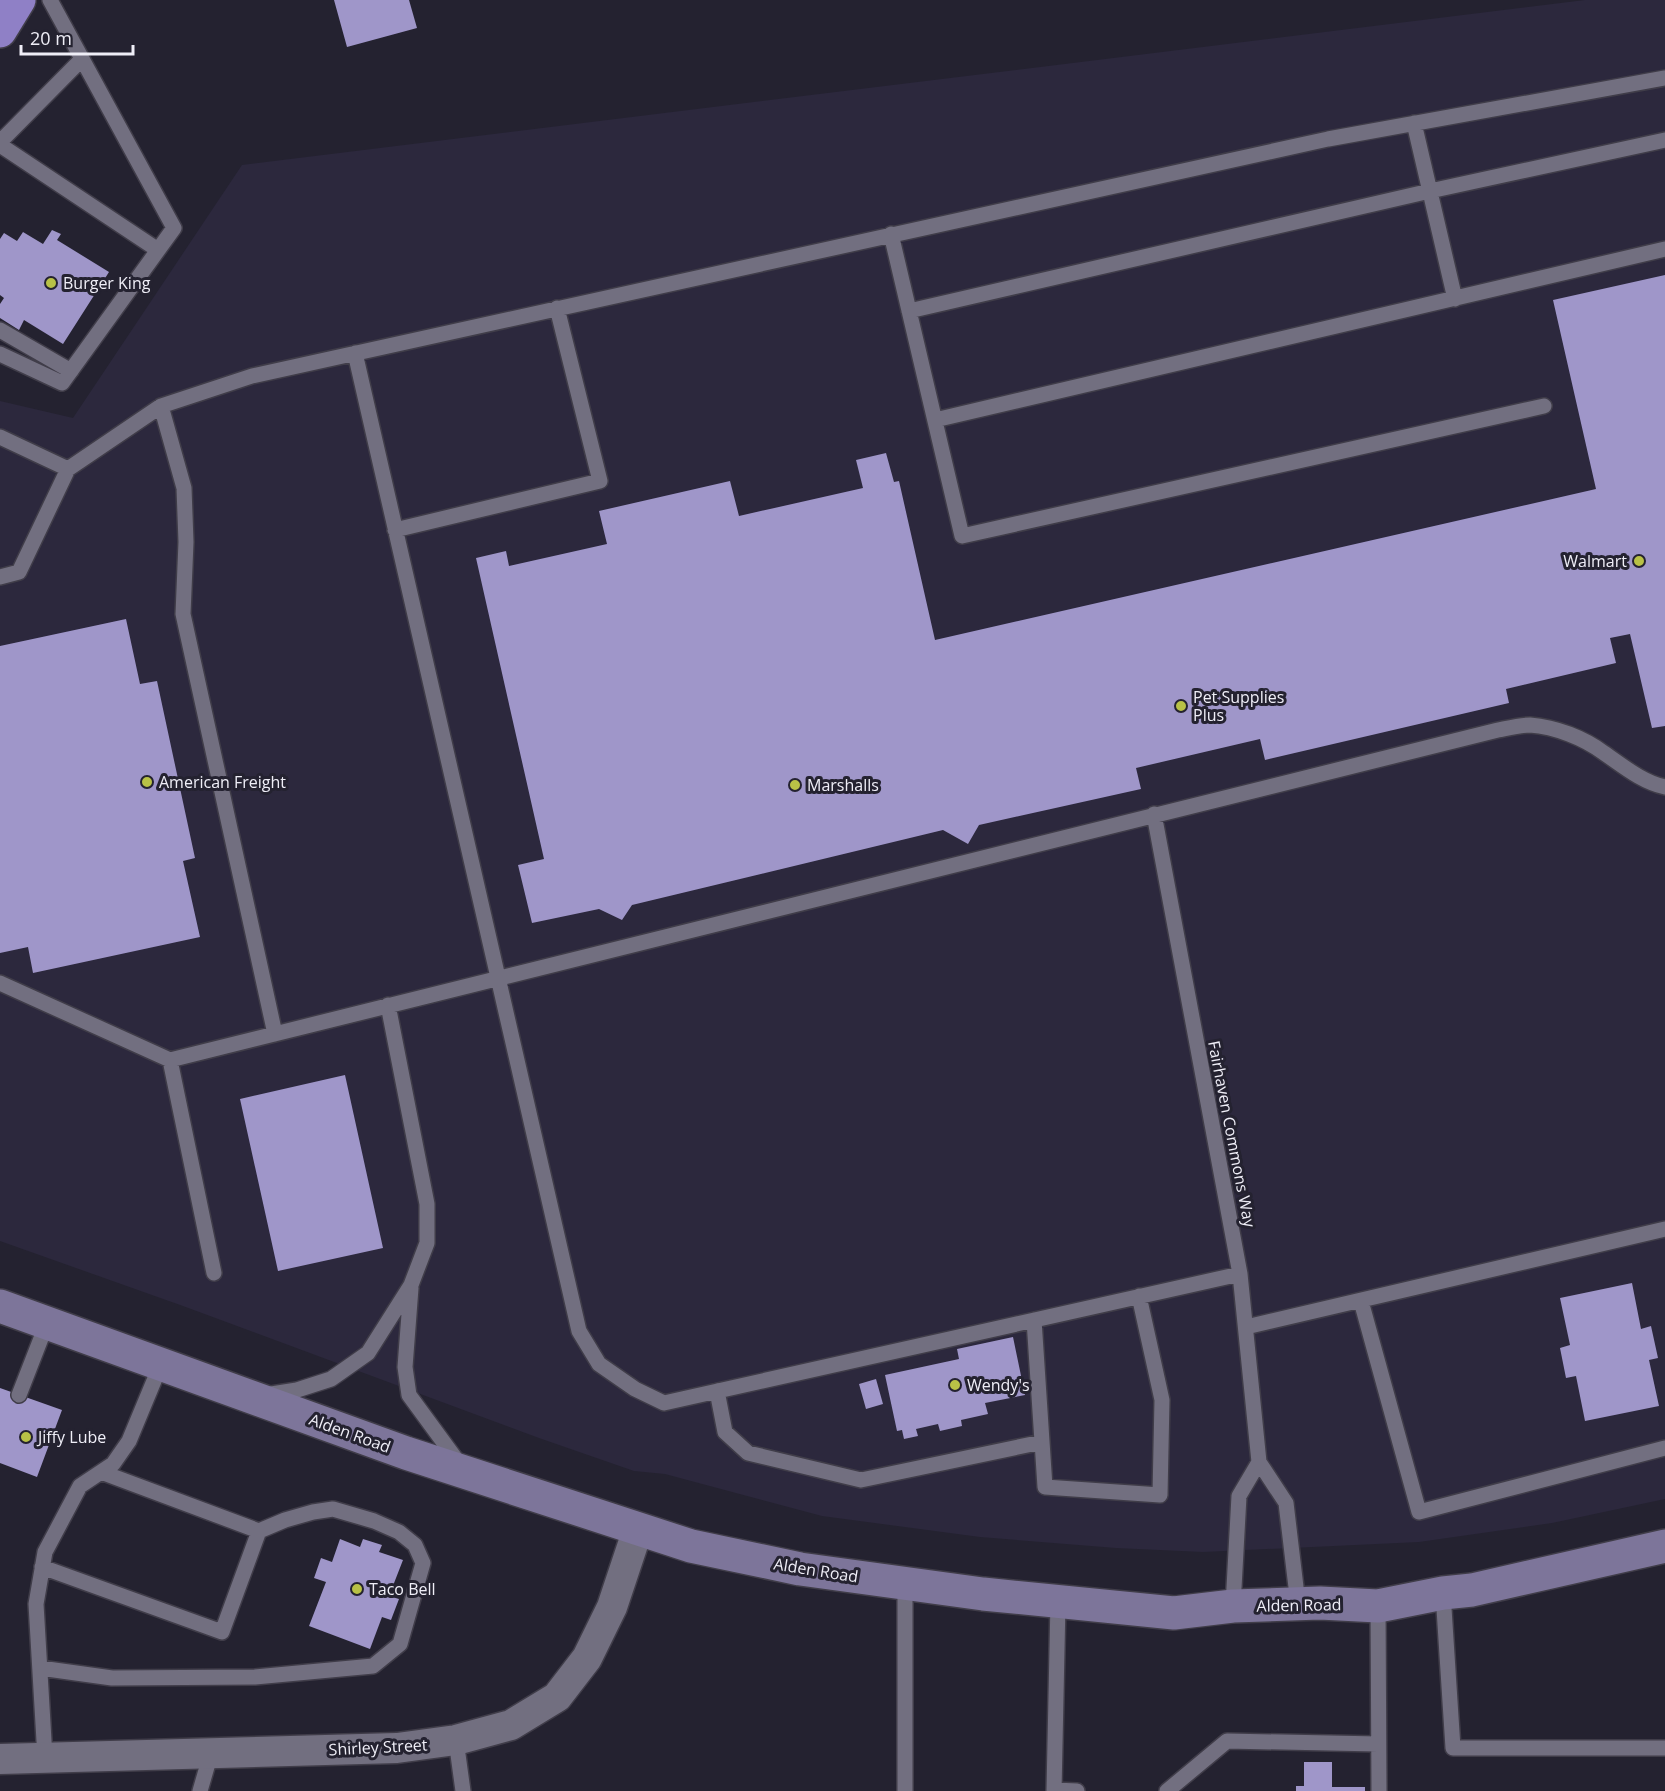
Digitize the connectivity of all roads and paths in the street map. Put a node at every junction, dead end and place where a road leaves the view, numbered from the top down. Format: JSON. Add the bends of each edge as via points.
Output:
{"nodes":[{"id":1,"x":19,"y":0,"type":"edge"},
{"id":2,"x":50,"y":0,"type":"edge"},
{"id":3,"x":0,"y":31,"type":"edge"},
{"id":4,"x":82,"y":59,"type":"junction"},
{"id":5,"x":1665,"y":78,"type":"edge"},
{"id":6,"x":1414,"y":123,"type":"junction"},
{"id":7,"x":1665,"y":140,"type":"edge"},
{"id":8,"x":0,"y":144,"type":"edge"},
{"id":9,"x":1430,"y":190,"type":"junction"},
{"id":10,"x":891,"y":234,"type":"junction"},
{"id":11,"x":1665,"y":249,"type":"edge"},
{"id":12,"x":158,"y":250,"type":"junction"},
{"id":13,"x":1455,"y":298,"type":"junction"},
{"id":14,"x":557,"y":308,"type":"junction"},
{"id":15,"x":909,"y":311,"type":"junction"},
{"id":16,"x":0,"y":330,"type":"edge"},
{"id":17,"x":355,"y":353,"type":"junction"},
{"id":18,"x":0,"y":354,"type":"edge"},
{"id":19,"x":66,"y":377,"type":"junction"},
{"id":20,"x":161,"y":406,"type":"junction"},
{"id":21,"x":1544,"y":406,"type":"dead end"},
{"id":22,"x":935,"y":420,"type":"junction"},
{"id":23,"x":0,"y":437,"type":"edge"},
{"id":24,"x":68,"y":469,"type":"junction"},
{"id":25,"x":395,"y":530,"type":"junction"},
{"id":26,"x":0,"y":577,"type":"edge"},
{"id":27,"x":1665,"y":787,"type":"edge"},
{"id":28,"x":1154,"y":814,"type":"junction"},
{"id":29,"x":498,"y":978,"type":"junction"},
{"id":30,"x":0,"y":983,"type":"edge"},
{"id":31,"x":388,"y":1005,"type":"junction"},
{"id":32,"x":275,"y":1034,"type":"junction"},
{"id":33,"x":170,"y":1060,"type":"junction"},
{"id":34,"x":1665,"y":1229,"type":"edge"},
{"id":35,"x":214,"y":1273,"type":"dead end"},
{"id":36,"x":1240,"y":1274,"type":"junction"},
{"id":37,"x":411,"y":1286,"type":"junction"},
{"id":38,"x":1139,"y":1296,"type":"junction"},
{"id":39,"x":1361,"y":1301,"type":"junction"},
{"id":40,"x":0,"y":1306,"type":"edge"},
{"id":41,"x":1034,"y":1320,"type":"junction"},
{"id":42,"x":47,"y":1323,"type":"junction"},
{"id":43,"x":1246,"y":1327,"type":"junction"},
{"id":44,"x":161,"y":1365,"type":"junction"},
{"id":45,"x":717,"y":1391,"type":"junction"},
{"id":46,"x":19,"y":1395,"type":"dead end"},
{"id":47,"x":253,"y":1397,"type":"junction"},
{"id":48,"x":1042,"y":1442,"type":"junction"},
{"id":49,"x":1665,"y":1448,"type":"edge"},
{"id":50,"x":1259,"y":1462,"type":"junction"},
{"id":51,"x":102,"y":1472,"type":"junction"},
{"id":52,"x":466,"y":1473,"type":"junction"},
{"id":53,"x":638,"y":1529,"type":"junction"},
{"id":54,"x":259,"y":1531,"type":"junction"},
{"id":55,"x":1665,"y":1546,"type":"edge"},
{"id":56,"x":42,"y":1567,"type":"junction"},
{"id":57,"x":905,"y":1583,"type":"junction"},
{"id":58,"x":1443,"y":1593,"type":"junction"},
{"id":59,"x":1058,"y":1602,"type":"junction"},
{"id":60,"x":1298,"y":1604,"type":"junction"},
{"id":61,"x":1233,"y":1606,"type":"junction"},
{"id":62,"x":1378,"y":1606,"type":"junction"},
{"id":63,"x":40,"y":1668,"type":"junction"},
{"id":64,"x":456,"y":1740,"type":"junction"},
{"id":65,"x":1378,"y":1744,"type":"junction"},
{"id":66,"x":1665,"y":1748,"type":"edge"},
{"id":67,"x":211,"y":1753,"type":"junction"},
{"id":68,"x":45,"y":1758,"type":"junction"},
{"id":69,"x":0,"y":1759,"type":"edge"},
{"id":70,"x":1183,"y":1784,"type":"edge"},
{"id":71,"x":1054,"y":1790,"type":"edge"},
{"id":72,"x":200,"y":1791,"type":"edge"},
{"id":73,"x":462,"y":1791,"type":"edge"},
{"id":74,"x":905,"y":1791,"type":"edge"},
{"id":75,"x":1077,"y":1791,"type":"edge"},
{"id":76,"x":1167,"y":1791,"type":"edge"},
{"id":77,"x":1379,"y":1791,"type":"edge"}],
"edges":[{"from":1,"to":3,"type":"highway"},
{"from":2,"to":4,"type":"lane"},
{"from":4,"to":8,"type":"lane"},
{"from":4,"to":12,"type":"lane","via":[[174,228]]},
{"from":5,"to":6,"type":"lane"},
{"from":6,"to":9,"type":"lane"},
{"from":6,"to":10,"type":"lane"},
{"from":7,"to":9,"type":"lane"},
{"from":8,"to":12,"type":"lane"},
{"from":9,"to":13,"type":"lane"},
{"from":9,"to":15,"type":"lane"},
{"from":10,"to":14,"type":"lane"},
{"from":10,"to":15,"type":"lane"},
{"from":11,"to":13,"type":"lane"},
{"from":12,"to":19,"type":"lane"},
{"from":13,"to":22,"type":"lane"},
{"from":14,"to":17,"type":"lane"},
{"from":14,"to":25,"type":"lane","via":[[600,481]]},
{"from":15,"to":22,"type":"lane"},
{"from":16,"to":19,"type":"lane"},
{"from":17,"to":20,"type":"lane","via":[[252,376]]},
{"from":17,"to":25,"type":"lane"},
{"from":18,"to":19,"type":"lane"},
{"from":20,"to":24,"type":"lane"},
{"from":20,"to":32,"type":"lane","via":[[184,488],[183,614]]},
{"from":21,"to":22,"type":"lane","via":[[962,536]]},
{"from":23,"to":24,"type":"lane"},
{"from":24,"to":26,"type":"lane","via":[[19,572]]},
{"from":25,"to":29,"type":"lane"},
{"from":27,"to":28,"type":"lane","via":[[1628,770],[1580,739],[1555,729],[1528,725]]},
{"from":28,"to":29,"type":"lane"},
{"from":28,"to":36,"type":"lane","name":"Fairhaven Commons Way"},
{"from":29,"to":31,"type":"lane"},
{"from":29,"to":45,"type":"lane","via":[[579,1331],[598,1364],[635,1389],[664,1402]]},
{"from":30,"to":33,"type":"lane"},
{"from":31,"to":32,"type":"lane"},
{"from":31,"to":37,"type":"lane","via":[[428,1204],[426,1243]]},
{"from":32,"to":33,"type":"lane"},
{"from":33,"to":35,"type":"lane"},
{"from":34,"to":39,"type":"lane"},
{"from":36,"to":38,"type":"lane"},
{"from":36,"to":43,"type":"lane","name":"Fairhaven Commons Way"},
{"from":37,"to":47,"type":"lane","via":[[368,1353],[331,1379],[297,1390]]},
{"from":37,"to":52,"type":"lane","via":[[405,1367],[408,1395]]},
{"from":38,"to":41,"type":"lane"},
{"from":38,"to":48,"type":"lane","via":[[1162,1400],[1160,1495],[1045,1487]]},
{"from":39,"to":43,"type":"lane"},
{"from":39,"to":49,"type":"lane","via":[[1419,1512]]},
{"from":40,"to":42,"type":"main road","name":"Alden Road"},
{"from":41,"to":45,"type":"lane"},
{"from":41,"to":48,"type":"lane"},
{"from":42,"to":44,"type":"main road","name":"Alden Road"},
{"from":42,"to":46,"type":"lane"},
{"from":43,"to":50,"type":"lane","name":"Fairhaven Commons Way"},
{"from":44,"to":47,"type":"main road","name":"Alden Road"},
{"from":44,"to":51,"type":"lane","via":[[129,1441],[113,1464]]},
{"from":45,"to":48,"type":"lane","via":[[725,1432],[748,1453],[861,1480]]},
{"from":47,"to":52,"type":"main road","name":"Alden Road"},
{"from":50,"to":60,"type":"lane","name":"Fairhaven Commons Way","via":[[1287,1503]]},
{"from":50,"to":61,"type":"lane","via":[[1239,1496]]},
{"from":51,"to":54,"type":"lane"},
{"from":51,"to":56,"type":"lane","via":[[80,1486],[45,1552]]},
{"from":52,"to":53,"type":"main road","name":"Alden Road"},
{"from":53,"to":57,"type":"main road","name":"Alden Road","via":[[691,1546],[778,1564]]},
{"from":53,"to":64,"type":"street","name":"Shirley Street","via":[[612,1607],[587,1658],[557,1697],[511,1725]]},
{"from":54,"to":56,"type":"lane","via":[[222,1632]]},
{"from":54,"to":63,"type":"lane","via":[[285,1520],[333,1509],[399,1532],[415,1545],[423,1563],[400,1644],[373,1666],[255,1677],[112,1678]]},
{"from":55,"to":58,"type":"main road","name":"Alden Road","via":[[1483,1588]]},
{"from":56,"to":63,"type":"lane","via":[[36,1604]]},
{"from":57,"to":59,"type":"main road","name":"Alden Road"},
{"from":57,"to":74,"type":"lane"},
{"from":58,"to":62,"type":"main road","name":"Alden Road"},
{"from":58,"to":66,"type":"lane","via":[[1453,1748]]},
{"from":59,"to":61,"type":"main road","name":"Alden Road","via":[[1174,1613]]},
{"from":59,"to":71,"type":"lane"},
{"from":60,"to":61,"type":"main road","name":"Alden Road"},
{"from":60,"to":62,"type":"main road","name":"Alden Road"},
{"from":62,"to":65,"type":"lane"},
{"from":63,"to":68,"type":"lane"},
{"from":64,"to":67,"type":"street","name":"Shirley Street","via":[[397,1748]]},
{"from":64,"to":73,"type":"lane"},
{"from":65,"to":70,"type":"lane","via":[[1227,1741]]},
{"from":65,"to":77,"type":"lane"},
{"from":67,"to":68,"type":"street","name":"Shirley Street"},
{"from":67,"to":72,"type":"lane"},
{"from":68,"to":69,"type":"street","name":"Shirley Street"},
{"from":70,"to":76,"type":"lane"},
{"from":71,"to":75,"type":"lane"}]}
